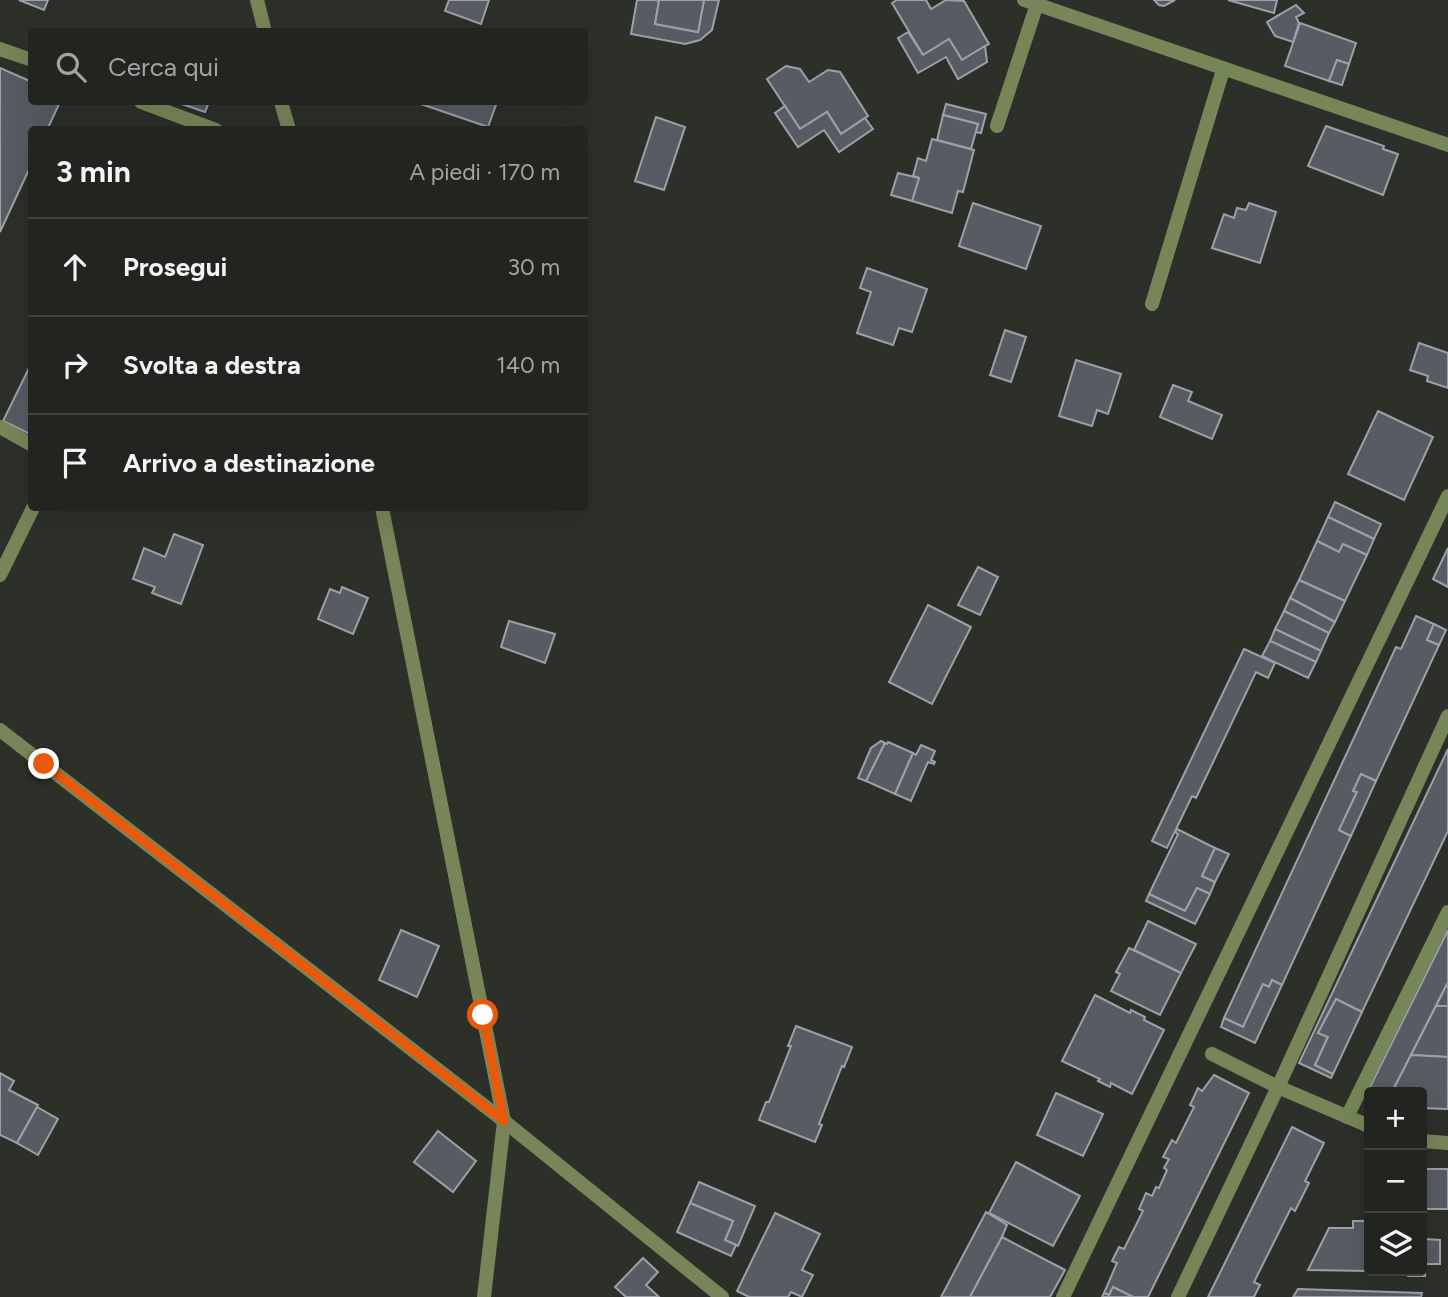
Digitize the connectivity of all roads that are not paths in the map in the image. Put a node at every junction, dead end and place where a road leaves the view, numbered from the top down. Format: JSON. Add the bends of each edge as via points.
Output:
{"nodes":[{"id":1,"x":257,"y":0,"type":"edge"},
{"id":2,"x":1031,"y":2,"type":"edge"},
{"id":3,"x":263,"y":28,"type":"edge"},
{"id":4,"x":0,"y":49,"type":"edge"},
{"id":5,"x":28,"y":59,"type":"edge"},
{"id":6,"x":1223,"y":69,"type":"junction"},
{"id":7,"x":149,"y":105,"type":"edge"},
{"id":8,"x":283,"y":105,"type":"edge"},
{"id":9,"x":205,"y":126,"type":"edge"},
{"id":10,"x":288,"y":126,"type":"edge"},
{"id":11,"x":997,"y":127,"type":"dead end"},
{"id":12,"x":1448,"y":145,"type":"edge"},
{"id":13,"x":1152,"y":304,"type":"dead end"},
{"id":14,"x":0,"y":427,"type":"edge"},
{"id":15,"x":28,"y":443,"type":"edge"},
{"id":16,"x":1448,"y":496,"type":"edge"},
{"id":17,"x":32,"y":511,"type":"edge"},
{"id":18,"x":383,"y":511,"type":"edge"},
{"id":19,"x":0,"y":575,"type":"edge"},
{"id":20,"x":1448,"y":716,"type":"edge"},
{"id":21,"x":0,"y":730,"type":"edge"},
{"id":22,"x":1448,"y":912,"type":"edge"},
{"id":23,"x":1212,"y":1054,"type":"dead end"},
{"id":24,"x":1278,"y":1087,"type":"junction"},
{"id":25,"x":1347,"y":1117,"type":"junction"},
{"id":26,"x":504,"y":1121,"type":"junction"},
{"id":27,"x":1364,"y":1124,"type":"edge"},
{"id":28,"x":1427,"y":1141,"type":"edge"},
{"id":29,"x":1448,"y":1143,"type":"edge"},
{"id":30,"x":484,"y":1297,"type":"edge"},
{"id":31,"x":722,"y":1297,"type":"edge"},
{"id":32,"x":1063,"y":1297,"type":"edge"},
{"id":33,"x":1178,"y":1297,"type":"edge"}],
"edges":[{"from":1,"to":3,"type":"street"},
{"from":2,"to":6,"type":"street"},
{"from":2,"to":11,"type":"street"},
{"from":4,"to":5,"type":"street"},
{"from":6,"to":12,"type":"street"},
{"from":6,"to":13,"type":"street"},
{"from":7,"to":9,"type":"street"},
{"from":8,"to":10,"type":"street"},
{"from":14,"to":15,"type":"street"},
{"from":16,"to":32,"type":"street"},
{"from":17,"to":19,"type":"street"},
{"from":18,"to":26,"type":"street"},
{"from":20,"to":24,"type":"street"},
{"from":21,"to":26,"type":"street"},
{"from":22,"to":25,"type":"street"},
{"from":23,"to":24,"type":"street"},
{"from":24,"to":25,"type":"street"},
{"from":24,"to":33,"type":"street"},
{"from":25,"to":27,"type":"street"},
{"from":26,"to":30,"type":"street"},
{"from":26,"to":31,"type":"street"},
{"from":28,"to":29,"type":"street"}]}
